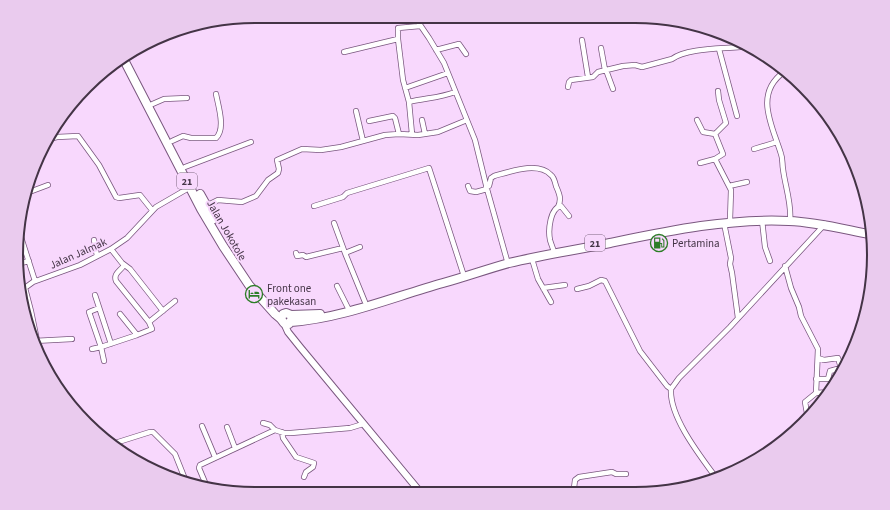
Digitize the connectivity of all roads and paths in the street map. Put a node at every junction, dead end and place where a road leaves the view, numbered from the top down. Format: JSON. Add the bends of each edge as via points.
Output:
{"nodes":[{"id":1,"x":418,"y":23,"type":"edge"},
{"id":2,"x":420,"y":26,"type":"junction"},
{"id":3,"x":398,"y":39,"type":"junction"},
{"id":4,"x":582,"y":40,"type":"dead end"},
{"id":5,"x":738,"y":47,"type":"edge"},
{"id":6,"x":601,"y":48,"type":"dead end"},
{"id":7,"x":719,"y":49,"type":"junction"},
{"id":8,"x":436,"y":50,"type":"junction"},
{"id":9,"x":344,"y":52,"type":"dead end"},
{"id":10,"x":466,"y":54,"type":"dead end"},
{"id":11,"x":129,"y":60,"type":"edge"},
{"id":12,"x":126,"y":62,"type":"edge"},
{"id":13,"x":605,"y":70,"type":"junction"},
{"id":14,"x":448,"y":73,"type":"junction"},
{"id":15,"x":781,"y":75,"type":"edge"},
{"id":16,"x":588,"y":77,"type":"junction"},
{"id":17,"x":568,"y":87,"type":"dead end"},
{"id":18,"x":405,"y":88,"type":"junction"},
{"id":19,"x":613,"y":89,"type":"dead end"},
{"id":20,"x":718,"y":91,"type":"dead end"},
{"id":21,"x":455,"y":92,"type":"junction"},
{"id":22,"x":216,"y":94,"type":"dead end"},
{"id":23,"x":187,"y":98,"type":"dead end"},
{"id":24,"x":409,"y":102,"type":"junction"},
{"id":25,"x":150,"y":105,"type":"junction"},
{"id":26,"x":356,"y":111,"type":"dead end"},
{"id":27,"x":736,"y":116,"type":"dead end"},
{"id":28,"x":370,"y":120,"type":"dead end"},
{"id":29,"x":422,"y":120,"type":"dead end"},
{"id":30,"x":467,"y":120,"type":"junction"},
{"id":31,"x":697,"y":120,"type":"dead end"},
{"id":32,"x":162,"y":128,"type":"junction"},
{"id":33,"x":399,"y":134,"type":"junction"},
{"id":34,"x":412,"y":134,"type":"junction"},
{"id":35,"x":425,"y":134,"type":"junction"},
{"id":36,"x":715,"y":134,"type":"junction"},
{"id":37,"x":55,"y":138,"type":"edge"},
{"id":38,"x":172,"y":141,"type":"junction"},
{"id":39,"x":363,"y":141,"type":"junction"},
{"id":40,"x":251,"y":142,"type":"dead end"},
{"id":41,"x":777,"y":142,"type":"junction"},
{"id":42,"x":754,"y":149,"type":"dead end"},
{"id":43,"x":715,"y":158,"type":"junction"},
{"id":44,"x":700,"y":163,"type":"dead end"},
{"id":45,"x":185,"y":167,"type":"junction"},
{"id":46,"x":747,"y":182,"type":"dead end"},
{"id":47,"x":48,"y":185,"type":"dead end"},
{"id":48,"x":192,"y":186,"type":"junction"},
{"id":49,"x":468,"y":186,"type":"dead end"},
{"id":50,"x":729,"y":186,"type":"junction"},
{"id":51,"x":486,"y":188,"type":"junction"},
{"id":52,"x":32,"y":191,"type":"edge"},
{"id":53,"x":206,"y":206,"type":"junction"},
{"id":54,"x":314,"y":206,"type":"dead end"},
{"id":55,"x":558,"y":207,"type":"junction"},
{"id":56,"x":152,"y":210,"type":"junction"},
{"id":57,"x":569,"y":216,"type":"dead end"},
{"id":58,"x":790,"y":219,"type":"junction"},
{"id":59,"x":762,"y":220,"type":"junction"},
{"id":60,"x":727,"y":221,"type":"junction"},
{"id":61,"x":334,"y":223,"type":"dead end"},
{"id":62,"x":825,"y":224,"type":"junction"},
{"id":63,"x":866,"y":232,"type":"edge"},
{"id":64,"x":94,"y":240,"type":"dead end"},
{"id":65,"x":23,"y":244,"type":"edge"},
{"id":66,"x":360,"y":247,"type":"dead end"},
{"id":67,"x":110,"y":250,"type":"junction"},
{"id":68,"x":344,"y":251,"type":"junction"},
{"id":69,"x":554,"y":252,"type":"junction"},
{"id":70,"x":296,"y":253,"type":"dead end"},
{"id":71,"x":97,"y":256,"type":"junction"},
{"id":72,"x":532,"y":259,"type":"junction"},
{"id":73,"x":29,"y":261,"type":"junction"},
{"id":74,"x":770,"y":261,"type":"dead end"},
{"id":75,"x":23,"y":262,"type":"edge"},
{"id":76,"x":508,"y":262,"type":"junction"},
{"id":77,"x":124,"y":265,"type":"junction"},
{"id":78,"x":785,"y":266,"type":"junction"},
{"id":79,"x":463,"y":273,"type":"junction"},
{"id":80,"x":35,"y":281,"type":"junction"},
{"id":81,"x":565,"y":285,"type":"dead end"},
{"id":82,"x":337,"y":286,"type":"dead end"},
{"id":83,"x":25,"y":287,"type":"edge"},
{"id":84,"x":543,"y":288,"type":"junction"},
{"id":85,"x":577,"y":289,"type":"dead end"},
{"id":86,"x":398,"y":294,"type":"junction"},
{"id":87,"x":95,"y":295,"type":"dead end"},
{"id":88,"x":27,"y":300,"type":"edge"},
{"id":89,"x":175,"y":301,"type":"dead end"},
{"id":90,"x":365,"y":302,"type":"junction"},
{"id":91,"x":551,"y":302,"type":"dead end"},
{"id":92,"x":99,"y":308,"type":"junction"},
{"id":93,"x":348,"y":308,"type":"junction"},
{"id":94,"x":163,"y":311,"type":"junction"},
{"id":95,"x":120,"y":314,"type":"dead end"},
{"id":96,"x":738,"y":318,"type":"junction"},
{"id":97,"x":32,"y":319,"type":"edge"},
{"id":98,"x":287,"y":319,"type":"junction"},
{"id":99,"x":148,"y":322,"type":"junction"},
{"id":100,"x":137,"y":336,"type":"junction"},
{"id":101,"x":72,"y":339,"type":"dead end"},
{"id":102,"x":40,"y":341,"type":"edge"},
{"id":103,"x":111,"y":344,"type":"junction"},
{"id":104,"x":101,"y":347,"type":"junction"},
{"id":105,"x":92,"y":349,"type":"dead end"},
{"id":106,"x":818,"y":358,"type":"junction"},
{"id":107,"x":104,"y":361,"type":"dead end"},
{"id":108,"x":840,"y":364,"type":"edge"},
{"id":109,"x":837,"y":370,"type":"edge"},
{"id":110,"x":816,"y":380,"type":"junction"},
{"id":111,"x":671,"y":389,"type":"junction"},
{"id":112,"x":816,"y":393,"type":"junction"},
{"id":113,"x":822,"y":393,"type":"edge"},
{"id":114,"x":807,"y":411,"type":"edge"},
{"id":115,"x":263,"y":423,"type":"dead end"},
{"id":116,"x":363,"y":424,"type":"junction"},
{"id":117,"x":202,"y":426,"type":"dead end"},
{"id":118,"x":227,"y":427,"type":"dead end"},
{"id":119,"x":275,"y":430,"type":"junction"},
{"id":120,"x":282,"y":432,"type":"junction"},
{"id":121,"x":118,"y":442,"type":"edge"},
{"id":122,"x":235,"y":448,"type":"junction"},
{"id":123,"x":215,"y":457,"type":"junction"},
{"id":124,"x":626,"y":474,"type":"dead end"},
{"id":125,"x":713,"y":474,"type":"edge"},
{"id":126,"x":184,"y":476,"type":"edge"},
{"id":127,"x":304,"y":477,"type":"dead end"},
{"id":128,"x":206,"y":482,"type":"edge"},
{"id":129,"x":415,"y":487,"type":"edge"},
{"id":130,"x":574,"y":487,"type":"edge"}],
"edges":[{"from":1,"to":2,"type":"street"},
{"from":2,"to":3,"type":"street","via":[[398,28]]},
{"from":2,"to":8,"type":"street"},
{"from":3,"to":9,"type":"street"},
{"from":3,"to":18,"type":"street"},
{"from":4,"to":16,"type":"street"},
{"from":5,"to":7,"type":"street"},
{"from":6,"to":13,"type":"street"},
{"from":7,"to":13,"type":"street","via":[[690,52],[642,67],[632,65]]},
{"from":7,"to":27,"type":"street"},
{"from":8,"to":10,"type":"street","via":[[459,44]]},
{"from":8,"to":14,"type":"street"},
{"from":11,"to":25,"type":"highway","name":"Jalan Jokotole","number":"21"},
{"from":12,"to":25,"type":"highway","name":"Jalan Jokotole","number":"21"},
{"from":13,"to":16,"type":"street"},
{"from":13,"to":19,"type":"street"},
{"from":14,"to":18,"type":"street"},
{"from":14,"to":21,"type":"street"},
{"from":15,"to":41,"type":"street","via":[[772,83],[768,99],[768,115]]},
{"from":16,"to":17,"type":"street","via":[[571,80]]},
{"from":18,"to":24,"type":"street"},
{"from":20,"to":36,"type":"street","via":[[718,100],[726,123]]},
{"from":21,"to":24,"type":"street"},
{"from":21,"to":30,"type":"street"},
{"from":22,"to":38,"type":"street","via":[[221,122],[219,136],[183,136]]},
{"from":23,"to":25,"type":"street","via":[[164,99]]},
{"from":24,"to":34,"type":"street"},
{"from":25,"to":32,"type":"highway","name":"Jalan Jokotole","number":"21"},
{"from":26,"to":39,"type":"street"},
{"from":28,"to":33,"type":"street","via":[[393,116]]},
{"from":29,"to":35,"type":"street"},
{"from":30,"to":35,"type":"street","via":[[438,132]]},
{"from":30,"to":51,"type":"street","via":[[479,152]]},
{"from":31,"to":36,"type":"street","via":[[703,132]]},
{"from":32,"to":38,"type":"highway","name":"Jalan Jokotole","number":"21"},
{"from":32,"to":48,"type":"highway","name":"Jalan Jokotole","number":"21"},
{"from":33,"to":34,"type":"street"},
{"from":33,"to":39,"type":"street"},
{"from":34,"to":35,"type":"street"},
{"from":36,"to":43,"type":"street","via":[[723,153]]},
{"from":37,"to":56,"type":"street","via":[[78,136],[99,165],[116,198],[140,195]]},
{"from":38,"to":45,"type":"highway","name":"Jalan Jokotole","number":"21"},
{"from":39,"to":53,"type":"street","via":[[321,150],[299,150],[276,160],[278,173],[268,180],[256,196],[242,202],[218,200]]},
{"from":40,"to":45,"type":"street"},
{"from":41,"to":42,"type":"street"},
{"from":41,"to":58,"type":"street","via":[[782,159]]},
{"from":43,"to":44,"type":"street"},
{"from":43,"to":50,"type":"street"},
{"from":45,"to":48,"type":"highway","name":"Jalan Jokotole","number":"21"},
{"from":46,"to":50,"type":"street"},
{"from":47,"to":52,"type":"street"},
{"from":48,"to":53,"type":"highway","name":"Jalan Jokotole","number":"21"},
{"from":48,"to":56,"type":"street","name":"Jalan Jalmak"},
{"from":48,"to":98,"type":"highway","name":"Jalan Jokotole","number":"21","via":[[217,236],[239,272],[276,314]]},
{"from":49,"to":51,"type":"street","via":[[468,190],[476,192]]},
{"from":50,"to":60,"type":"street","via":[[731,190]]},
{"from":51,"to":55,"type":"street","via":[[494,176],[525,168],[536,168],[553,177],[560,198]]},
{"from":51,"to":76,"type":"street"},
{"from":53,"to":98,"type":"highway","name":"Jalan Jokotole","number":"21","via":[[248,277]]},
{"from":54,"to":79,"type":"street","via":[[347,193],[430,168]]},
{"from":55,"to":57,"type":"street","via":[[563,208]]},
{"from":55,"to":69,"type":"street","via":[[551,217],[550,239]]},
{"from":56,"to":67,"type":"street","name":"Jalan Jalmak","via":[[127,238]]},
{"from":58,"to":59,"type":"highway","number":"21"},
{"from":58,"to":60,"type":"highway","number":"21","via":[[762,217]]},
{"from":58,"to":62,"type":"highway","number":"21"},
{"from":59,"to":60,"type":"highway","number":"21"},
{"from":59,"to":74,"type":"street","via":[[765,248]]},
{"from":60,"to":69,"type":"highway","number":"21","via":[[647,232]]},
{"from":60,"to":72,"type":"highway","number":"21"},
{"from":60,"to":96,"type":"street"},
{"from":61,"to":68,"type":"street"},
{"from":62,"to":63,"type":"highway","number":"21"},
{"from":62,"to":78,"type":"street"},
{"from":64,"to":71,"type":"street"},
{"from":65,"to":73,"type":"street"},
{"from":66,"to":68,"type":"street"},
{"from":67,"to":71,"type":"street","name":"Jalan Jalmak"},
{"from":67,"to":77,"type":"street"},
{"from":68,"to":70,"type":"street","via":[[306,257],[297,256]]},
{"from":68,"to":90,"type":"street"},
{"from":69,"to":76,"type":"highway","number":"21"},
{"from":71,"to":80,"type":"street","name":"Jalan Jalmak"},
{"from":72,"to":76,"type":"highway","number":"21"},
{"from":72,"to":84,"type":"street"},
{"from":73,"to":75,"type":"street"},
{"from":73,"to":80,"type":"street"},
{"from":76,"to":79,"type":"highway","number":"21"},
{"from":76,"to":86,"type":"highway","number":"21"},
{"from":77,"to":94,"type":"street"},
{"from":77,"to":99,"type":"street","via":[[116,275],[116,281]]},
{"from":78,"to":96,"type":"street"},
{"from":78,"to":106,"type":"street","via":[[800,316],[818,349]]},
{"from":79,"to":86,"type":"highway","number":"21"},
{"from":80,"to":83,"type":"street","name":"Jalan Jalmak"},
{"from":81,"to":84,"type":"street"},
{"from":82,"to":93,"type":"street"},
{"from":84,"to":91,"type":"street"},
{"from":85,"to":111,"type":"street","via":[[600,280],[605,281],[640,351]]},
{"from":86,"to":90,"type":"highway","number":"21"},
{"from":86,"to":98,"type":"highway","number":"21","via":[[341,314],[309,320]]},
{"from":87,"to":92,"type":"street"},
{"from":88,"to":97,"type":"street"},
{"from":89,"to":94,"type":"street"},
{"from":90,"to":93,"type":"highway","number":"21"},
{"from":92,"to":103,"type":"street"},
{"from":92,"to":104,"type":"street","via":[[89,312]]},
{"from":93,"to":98,"type":"highway","number":"21"},
{"from":94,"to":99,"type":"street"},
{"from":95,"to":100,"type":"street"},
{"from":96,"to":111,"type":"street"},
{"from":98,"to":116,"type":"main road","via":[[292,337]]},
{"from":99,"to":100,"type":"street","via":[[152,329]]},
{"from":100,"to":103,"type":"street"},
{"from":101,"to":102,"type":"street"},
{"from":103,"to":104,"type":"street"},
{"from":104,"to":105,"type":"street"},
{"from":104,"to":107,"type":"street"},
{"from":106,"to":108,"type":"street","via":[[838,358]]},
{"from":106,"to":110,"type":"street"},
{"from":109,"to":110,"type":"street","via":[[830,371],[828,379]]},
{"from":110,"to":112,"type":"street"},
{"from":111,"to":125,"type":"street","via":[[678,420]]},
{"from":112,"to":113,"type":"street"},
{"from":112,"to":114,"type":"street","via":[[805,402]]},
{"from":115,"to":119,"type":"street"},
{"from":116,"to":120,"type":"street","via":[[350,428]]},
{"from":116,"to":129,"type":"main road"},
{"from":117,"to":123,"type":"street"},
{"from":118,"to":122,"type":"street"},
{"from":119,"to":120,"type":"street"},
{"from":119,"to":122,"type":"street"},
{"from":120,"to":127,"type":"street","via":[[283,438],[296,457],[314,463]]},
{"from":121,"to":126,"type":"street","via":[[153,432],[175,454]]},
{"from":122,"to":123,"type":"street"},
{"from":123,"to":128,"type":"street","via":[[199,466]]},
{"from":124,"to":130,"type":"street","via":[[612,472],[579,477],[575,480]]}]}
